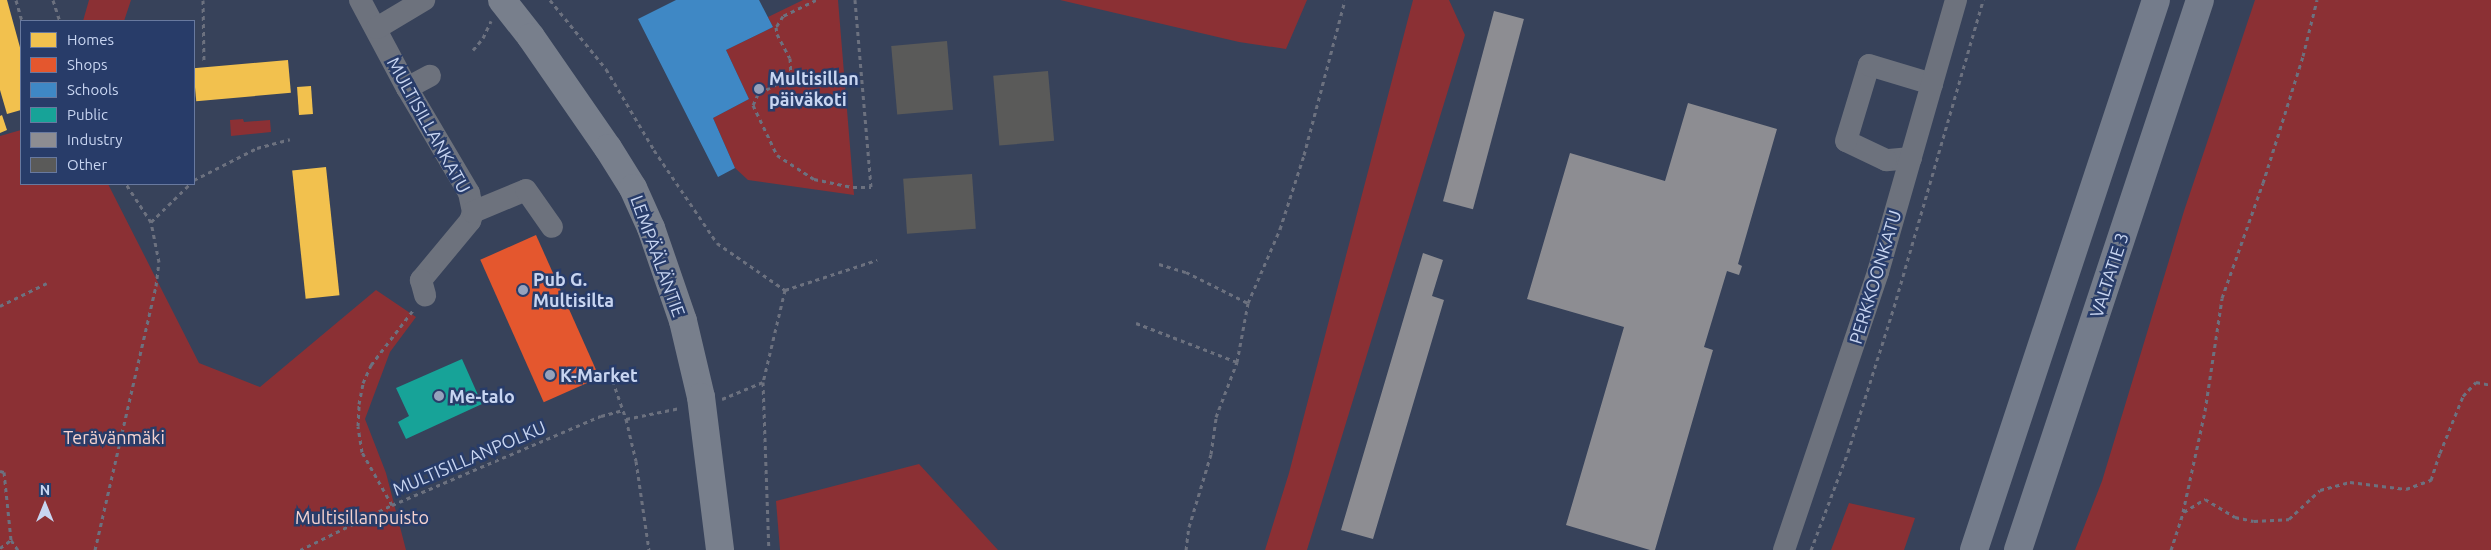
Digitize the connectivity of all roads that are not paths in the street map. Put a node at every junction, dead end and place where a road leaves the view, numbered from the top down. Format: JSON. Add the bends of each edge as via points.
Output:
{"nodes":[{"id":1,"x":360,"y":0,"type":"edge"},
{"id":2,"x":424,"y":0,"type":"edge"},
{"id":3,"x":1948,"y":0,"type":"edge"},
{"id":4,"x":1956,"y":0,"type":"edge"},
{"id":5,"x":2156,"y":0,"type":"edge"},
{"id":6,"x":2200,"y":0,"type":"edge"},
{"id":7,"x":497,"y":9,"type":"edge"},
{"id":8,"x":1949,"y":23,"type":"junction"},
{"id":9,"x":377,"y":28,"type":"junction"},
{"id":10,"x":430,"y":76,"type":"dead end"},
{"id":11,"x":1932,"y":84,"type":"junction"},
{"id":12,"x":407,"y":88,"type":"junction"},
{"id":13,"x":1911,"y":158,"type":"junction"},
{"id":14,"x":473,"y":212,"type":"junction"},
{"id":15,"x":552,"y":227,"type":"dead end"},
{"id":16,"x":426,"y":295,"type":"road end"},
{"id":17,"x":720,"y":550,"type":"edge"},
{"id":18,"x":1784,"y":550,"type":"edge"},
{"id":19,"x":1974,"y":550,"type":"edge"},
{"id":20,"x":2018,"y":550,"type":"edge"}],
"edges":[{"from":1,"to":9,"type":"street","name":"MULTISILLANKATU"},
{"from":2,"to":9,"type":"street"},
{"from":3,"to":8,"type":"street"},
{"from":4,"to":8,"type":"street","name":"PERKKOONKATU"},
{"from":5,"to":19,"type":"highway"},
{"from":6,"to":20,"type":"highway","name":"VALTATIE 3"},
{"from":7,"to":17,"type":"main road","name":"LEMPÄÄLÄNTIE","via":[[531,37],[608,148],[633,188],[651,228],[682,321],[701,397]]},
{"from":8,"to":11,"type":"street","name":"PERKKOONKATU"},
{"from":9,"to":12,"type":"street","name":"MULTISILLANKATU"},
{"from":10,"to":12,"type":"street"},
{"from":11,"to":13,"type":"street","name":"PERKKOONKATU"},
{"from":11,"to":13,"type":"street","via":[[1869,65],[1846,142],[1886,160]]},
{"from":12,"to":14,"type":"street","name":"MULTISILLANKATU","via":[[469,193]]},
{"from":13,"to":18,"type":"street","name":"PERKKOONKATU","via":[[1875,282]]},
{"from":14,"to":15,"type":"street","via":[[526,190]]},
{"from":14,"to":16,"type":"street","name":"MULTISILLANKATU","via":[[470,221],[421,280]]}]}
